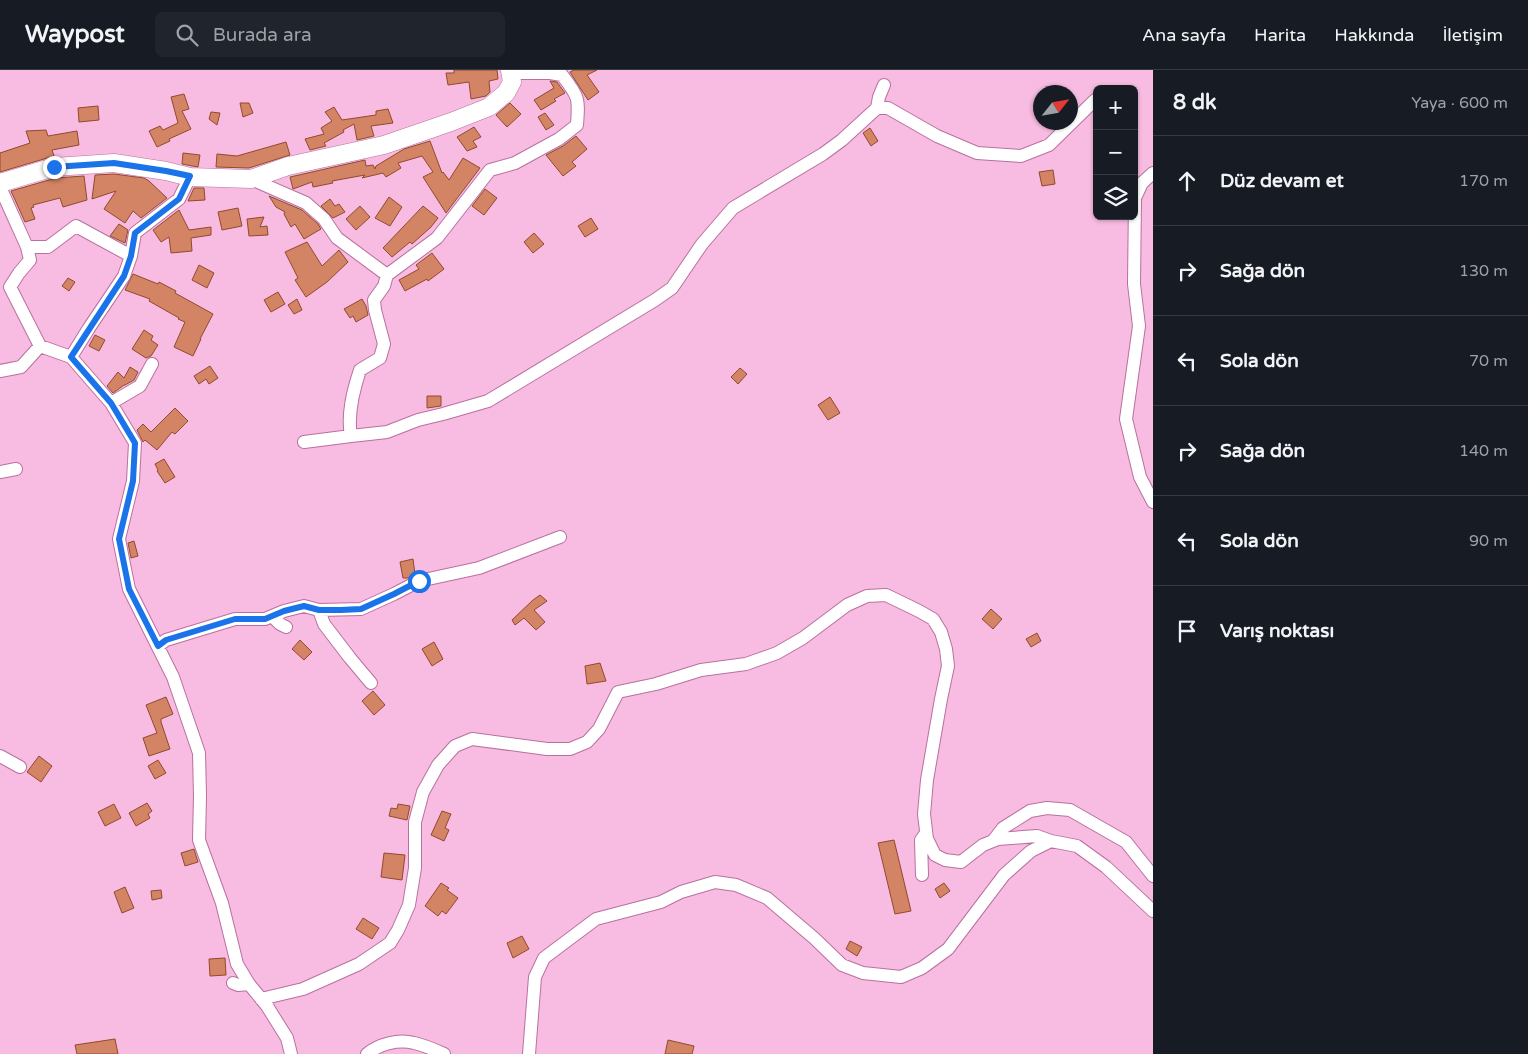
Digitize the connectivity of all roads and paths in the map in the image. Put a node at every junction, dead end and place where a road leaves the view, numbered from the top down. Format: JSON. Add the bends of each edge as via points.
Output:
{"nodes":[{"id":1,"x":510,"y":72,"type":"edge"},
{"id":2,"x":562,"y":73,"type":"edge"},
{"id":3,"x":884,"y":85,"type":"dead end"},
{"id":4,"x":1093,"y":102,"type":"edge"},
{"id":5,"x":877,"y":108,"type":"junction"},
{"id":6,"x":1153,"y":173,"type":"edge"},
{"id":7,"x":190,"y":176,"type":"junction"},
{"id":8,"x":252,"y":179,"type":"junction"},
{"id":9,"x":0,"y":183,"type":"edge"},
{"id":10,"x":0,"y":187,"type":"edge"},
{"id":11,"x":27,"y":247,"type":"junction"},
{"id":12,"x":131,"y":256,"type":"junction"},
{"id":13,"x":387,"y":275,"type":"junction"},
{"id":14,"x":40,"y":346,"type":"junction"},
{"id":15,"x":71,"y":357,"type":"junction"},
{"id":16,"x":152,"y":364,"type":"dead end"},
{"id":17,"x":0,"y":371,"type":"edge"},
{"id":18,"x":111,"y":403,"type":"junction"},
{"id":19,"x":351,"y":436,"type":"junction"},
{"id":20,"x":304,"y":442,"type":"dead end"},
{"id":21,"x":16,"y":469,"type":"dead end"},
{"id":22,"x":0,"y":472,"type":"edge"},
{"id":23,"x":1153,"y":502,"type":"edge"},
{"id":24,"x":560,"y":537,"type":"dead end"},
{"id":25,"x":319,"y":610,"type":"junction"},
{"id":26,"x":272,"y":616,"type":"junction"},
{"id":27,"x":286,"y":627,"type":"dead end"},
{"id":28,"x":158,"y":646,"type":"junction"},
{"id":29,"x":371,"y":683,"type":"dead end"},
{"id":30,"x":0,"y":756,"type":"edge"},
{"id":31,"x":20,"y":767,"type":"dead end"},
{"id":32,"x":926,"y":833,"type":"junction"},
{"id":33,"x":993,"y":841,"type":"junction"},
{"id":34,"x":1051,"y":841,"type":"junction"},
{"id":35,"x":922,"y":875,"type":"dead end"},
{"id":36,"x":1153,"y":876,"type":"edge"},
{"id":37,"x":1153,"y":911,"type":"edge"},
{"id":38,"x":233,"y":983,"type":"dead end"},
{"id":39,"x":248,"y":984,"type":"junction"},
{"id":40,"x":261,"y":999,"type":"junction"},
{"id":41,"x":290,"y":1054,"type":"edge"},
{"id":42,"x":367,"y":1054,"type":"edge"},
{"id":43,"x":444,"y":1054,"type":"edge"},
{"id":44,"x":529,"y":1054,"type":"edge"}],
"edges":[{"from":1,"to":2,"type":"street"},
{"from":1,"to":8,"type":"main road","via":[[512,82],[506,93],[489,107],[384,145],[288,166]]},
{"from":2,"to":13,"type":"street","via":[[579,102],[577,125],[516,163],[490,170],[437,238]]},
{"from":3,"to":5,"type":"street"},
{"from":4,"to":5,"type":"street","via":[[1050,145],[1021,156],[977,153],[937,136],[888,108]]},
{"from":5,"to":19,"type":"street","via":[[823,154],[733,208],[702,244],[672,288],[655,300],[488,401],[387,432]]},
{"from":6,"to":23,"type":"street","via":[[1142,183],[1135,198],[1134,284],[1139,326],[1126,419],[1140,477]]},
{"from":7,"to":8,"type":"main road"},
{"from":7,"to":9,"type":"main road","via":[[114,163],[54,167]]},
{"from":7,"to":12,"type":"street","via":[[179,199],[135,233]]},
{"from":8,"to":13,"type":"street","via":[[306,203],[324,219],[336,238]]},
{"from":10,"to":11,"type":"street"},
{"from":11,"to":12,"type":"street","via":[[48,247],[76,226]]},
{"from":11,"to":14,"type":"street","via":[[30,260],[10,287]]},
{"from":12,"to":15,"type":"street","via":[[124,276]]},
{"from":13,"to":19,"type":"street","via":[[374,300],[384,344],[380,358],[360,370],[354,386],[348,423]]},
{"from":14,"to":15,"type":"street"},
{"from":14,"to":17,"type":"street","via":[[21,367]]},
{"from":15,"to":18,"type":"street"},
{"from":16,"to":18,"type":"street","via":[[140,386]]},
{"from":18,"to":28,"type":"street","via":[[135,443],[133,481],[119,539],[129,589]]},
{"from":19,"to":20,"type":"street"},
{"from":21,"to":22,"type":"street"},
{"from":24,"to":25,"type":"street","via":[[479,568],[419,581],[361,609]]},
{"from":25,"to":26,"type":"street","via":[[304,606]]},
{"from":25,"to":29,"type":"street","via":[[324,624]]},
{"from":26,"to":27,"type":"street"},
{"from":26,"to":28,"type":"street","via":[[235,619],[166,640]]},
{"from":28,"to":39,"type":"street","via":[[173,677],[198,752],[199,840],[222,903],[237,964]]},
{"from":30,"to":31,"type":"street"},
{"from":32,"to":33,"type":"street","via":[[936,855],[961,862]]},
{"from":32,"to":35,"type":"street","via":[[922,840]]},
{"from":32,"to":40,"type":"street","via":[[927,780],[948,666],[946,649],[933,619],[886,595],[867,596],[847,605],[803,638],[776,653],[746,664],[701,670],[618,692],[599,729],[587,742],[570,749],[472,739],[455,746],[438,765],[423,792],[415,822],[415,868],[409,905],[390,943],[360,964],[303,989]]},
{"from":33,"to":34,"type":"street","via":[[1037,836]]},
{"from":33,"to":36,"type":"street","via":[[1003,828],[1030,811],[1047,808],[1070,810],[1126,842]]},
{"from":34,"to":37,"type":"street","via":[[1077,846],[1106,867]]},
{"from":34,"to":44,"type":"street","via":[[1031,851],[1004,875],[948,949],[922,968],[901,977],[863,973],[842,965],[767,898],[736,885],[715,882],[660,902],[596,919],[544,958],[535,977]]},
{"from":38,"to":39,"type":"street"},
{"from":39,"to":40,"type":"street"},
{"from":40,"to":41,"type":"street","via":[[287,1038]]},
{"from":42,"to":43,"type":"street","via":[[395,1042],[414,1042]]}]}
